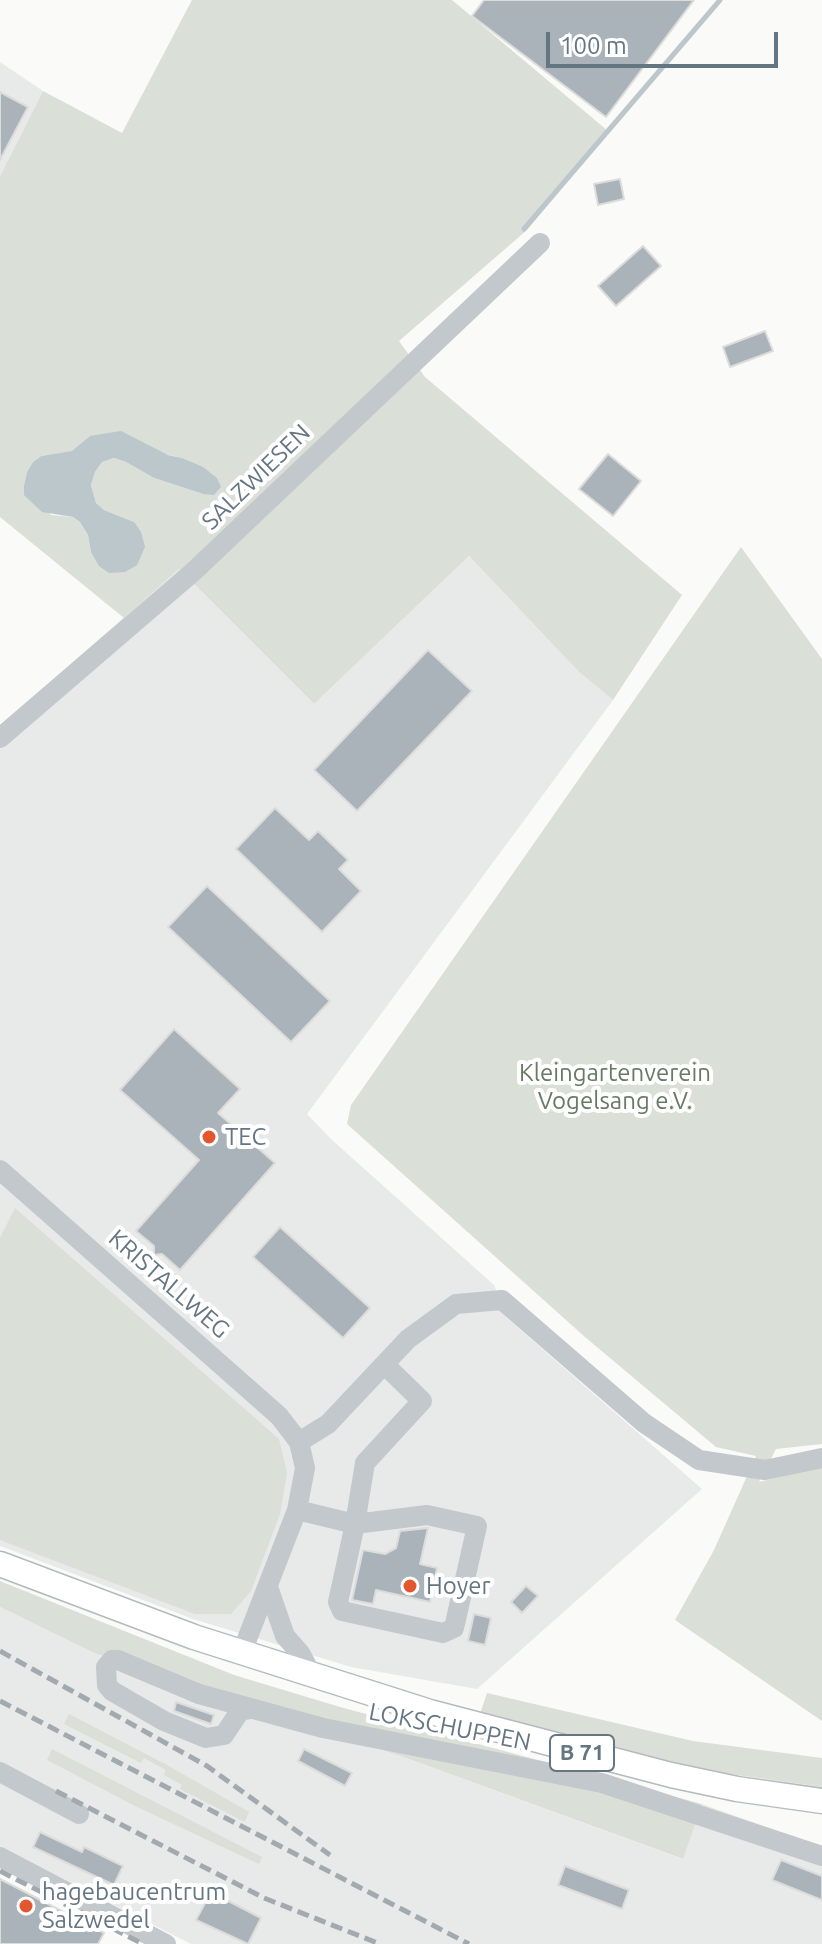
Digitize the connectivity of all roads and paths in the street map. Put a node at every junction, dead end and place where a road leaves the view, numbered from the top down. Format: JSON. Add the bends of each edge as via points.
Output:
{"nodes":[{"id":1,"x":540,"y":243,"type":"dead end"},
{"id":2,"x":0,"y":738,"type":"edge"},
{"id":3,"x":0,"y":1170,"type":"edge"},
{"id":4,"x":385,"y":1365,"type":"junction"},
{"id":5,"x":299,"y":1442,"type":"junction"},
{"id":6,"x":822,"y":1458,"type":"edge"},
{"id":7,"x":297,"y":1510,"type":"junction"},
{"id":8,"x":355,"y":1524,"type":"junction"},
{"id":9,"x":0,"y":1564,"type":"edge"},
{"id":10,"x":268,"y":1587,"type":"junction"},
{"id":11,"x":242,"y":1652,"type":"junction"},
{"id":12,"x":312,"y":1675,"type":"junction"},
{"id":13,"x":250,"y":1709,"type":"junction"},
{"id":14,"x":0,"y":1772,"type":"edge"},
{"id":15,"x":822,"y":1801,"type":"edge"},
{"id":16,"x":79,"y":1814,"type":"dead end"},
{"id":17,"x":822,"y":1856,"type":"edge"},
{"id":18,"x":0,"y":1857,"type":"edge"},
{"id":19,"x":166,"y":1944,"type":"edge"}],
"edges":[{"from":1,"to":2,"type":"street","name":"SALZWIESEN","via":[[193,572]]},
{"from":3,"to":5,"type":"street","name":"KRISTALLWEG","via":[[279,1416]]},
{"from":4,"to":5,"type":"street","via":[[328,1424]]},
{"from":4,"to":6,"type":"street","via":[[408,1339],[456,1304],[502,1300],[644,1423],[699,1460],[765,1470]]},
{"from":4,"to":8,"type":"street","via":[[422,1401],[365,1463]]},
{"from":5,"to":7,"type":"street","via":[[305,1468]]},
{"from":7,"to":8,"type":"street"},
{"from":7,"to":10,"type":"street"},
{"from":8,"to":8,"type":"street","via":[[338,1602],[342,1611],[443,1633],[454,1628],[477,1526],[427,1515]]},
{"from":9,"to":11,"type":"main road","number":"B 71"},
{"from":10,"to":11,"type":"street"},
{"from":10,"to":12,"type":"street","via":[[285,1636]]},
{"from":11,"to":12,"type":"main road","number":"B 71"},
{"from":12,"to":15,"type":"main road","number":"B 71","via":[[632,1766]]},
{"from":13,"to":13,"type":"street","name":"LOKSCHUPPEN","via":[[118,1660],[106,1667],[112,1691],[206,1738],[224,1735],[240,1711]]},
{"from":13,"to":17,"type":"street","name":"LOKSCHUPPEN","via":[[602,1783]]},
{"from":14,"to":16,"type":"street"},
{"from":18,"to":19,"type":"street"}]}
